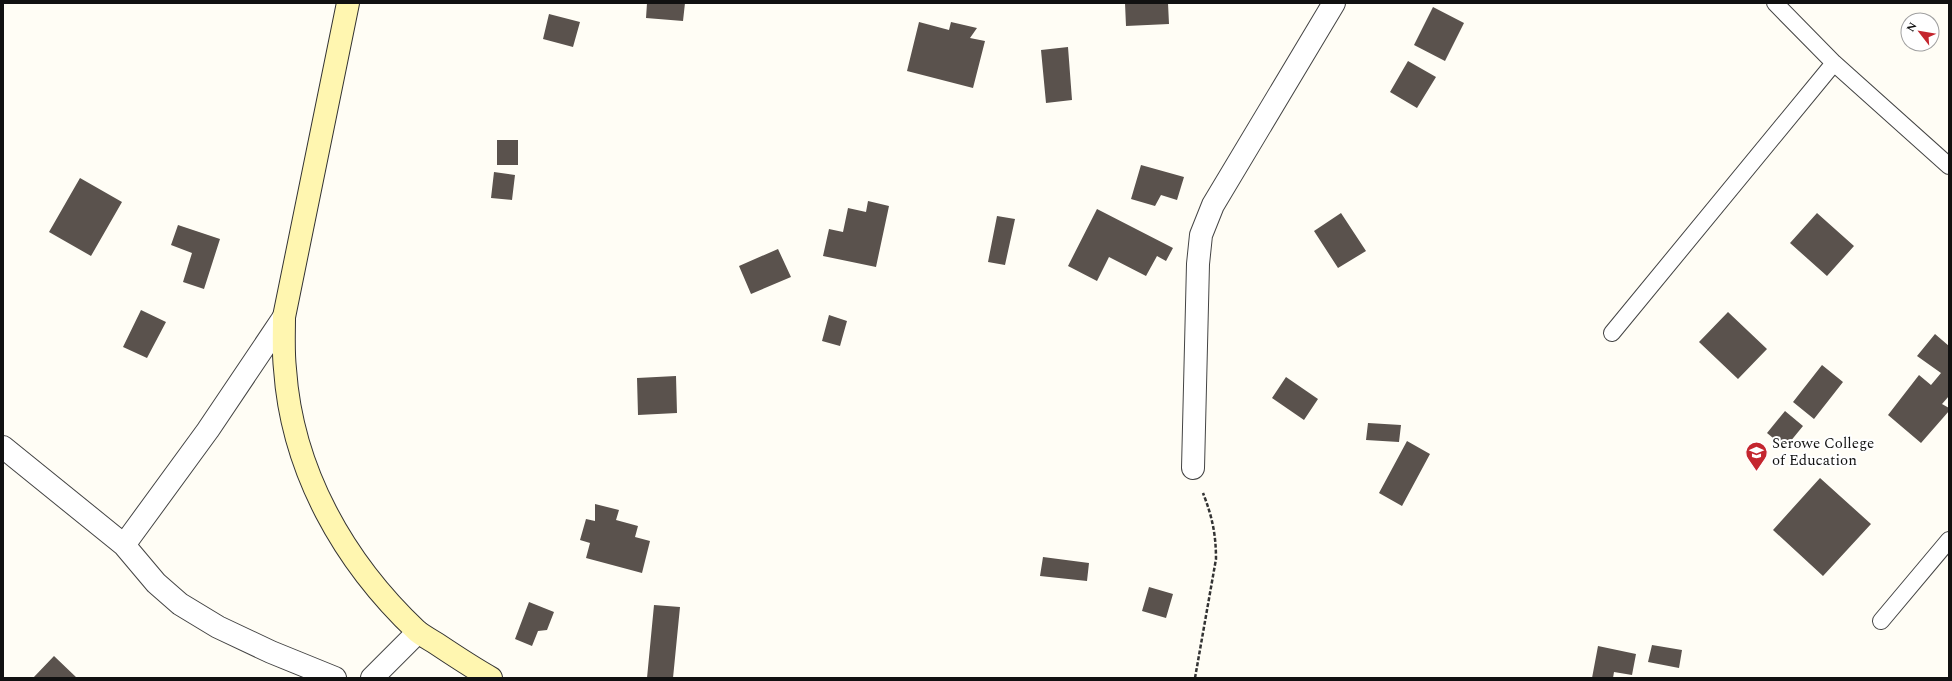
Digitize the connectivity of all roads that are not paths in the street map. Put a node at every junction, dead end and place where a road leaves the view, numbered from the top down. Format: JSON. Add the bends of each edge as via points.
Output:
{"nodes":[{"id":1,"x":348,"y":3,"type":"edge"},
{"id":2,"x":1334,"y":3,"type":"edge"},
{"id":3,"x":1775,"y":3,"type":"edge"},
{"id":4,"x":1834,"y":63,"type":"junction"},
{"id":5,"x":1949,"y":166,"type":"edge"},
{"id":6,"x":284,"y":317,"type":"junction"},
{"id":7,"x":1612,"y":333,"type":"dead end"},
{"id":8,"x":3,"y":447,"type":"edge"},
{"id":9,"x":1193,"y":468,"type":"road end"},
{"id":10,"x":1949,"y":540,"type":"edge"},
{"id":11,"x":124,"y":545,"type":"junction"},
{"id":12,"x":1881,"y":621,"type":"dead end"},
{"id":13,"x":418,"y":632,"type":"junction"},
{"id":14,"x":335,"y":678,"type":"edge"},
{"id":15,"x":372,"y":678,"type":"edge"},
{"id":16,"x":492,"y":678,"type":"edge"}],
"edges":[{"from":1,"to":6,"type":"street"},
{"from":2,"to":9,"type":"street","via":[[1213,205],[1201,235],[1198,264]]},
{"from":3,"to":4,"type":"lane"},
{"from":4,"to":5,"type":"lane"},
{"from":4,"to":7,"type":"lane"},
{"from":6,"to":11,"type":"street","via":[[208,430]]},
{"from":6,"to":13,"type":"street","via":[[284,369],[291,413],[321,507],[354,560]]},
{"from":8,"to":11,"type":"street"},
{"from":10,"to":12,"type":"lane"},
{"from":11,"to":14,"type":"street","via":[[156,583],[180,604],[218,627]]},
{"from":13,"to":15,"type":"street"},
{"from":13,"to":16,"type":"street"}]}
